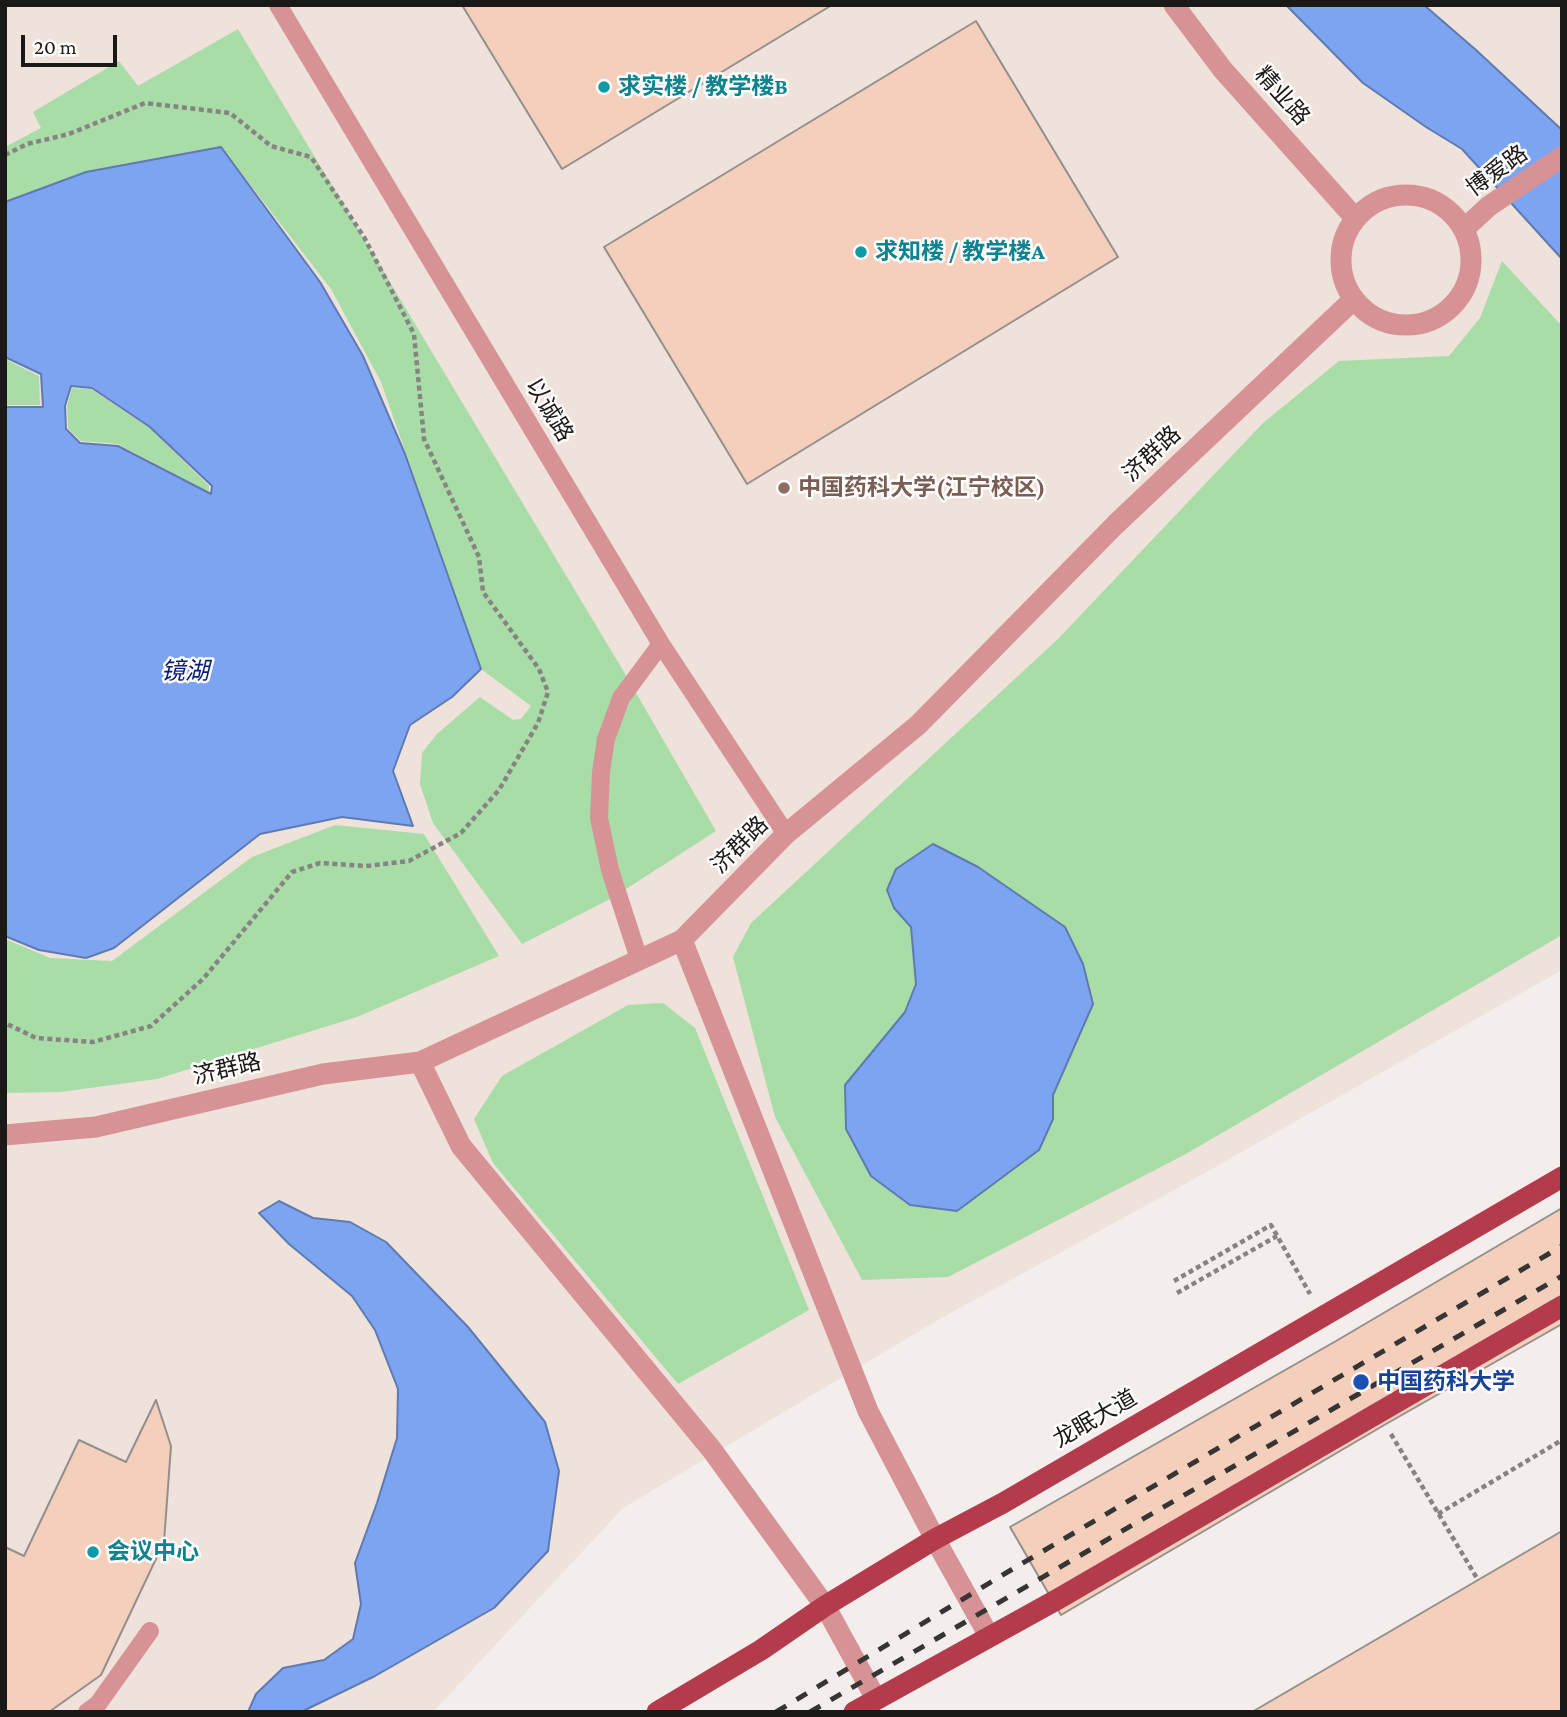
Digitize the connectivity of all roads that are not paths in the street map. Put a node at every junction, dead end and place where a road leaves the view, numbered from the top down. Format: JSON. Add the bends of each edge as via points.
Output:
{"nodes":[{"id":1,"x":278,"y":5,"type":"edge"},
{"id":2,"x":1174,"y":5,"type":"edge"},
{"id":3,"x":1562,"y":157,"type":"edge"},
{"id":4,"x":1356,"y":218,"type":"junction"},
{"id":5,"x":1464,"y":229,"type":"junction"},
{"id":6,"x":1353,"y":300,"type":"junction"},
{"id":7,"x":661,"y":644,"type":"junction"},
{"id":8,"x":786,"y":835,"type":"junction"},
{"id":9,"x":682,"y":940,"type":"junction"},
{"id":10,"x":639,"y":959,"type":"junction"},
{"id":11,"x":420,"y":1062,"type":"junction"},
{"id":12,"x":5,"y":1135,"type":"edge"},
{"id":13,"x":1562,"y":1177,"type":"edge"},
{"id":14,"x":1562,"y":1306,"type":"edge"},
{"id":15,"x":935,"y":1539,"type":"junction"},
{"id":16,"x":825,"y":1606,"type":"junction"},
{"id":17,"x":150,"y":1631,"type":"dead end"},
{"id":18,"x":989,"y":1636,"type":"junction"},
{"id":19,"x":876,"y":1699,"type":"junction"},
{"id":20,"x":87,"y":1712,"type":"edge"},
{"id":21,"x":657,"y":1712,"type":"edge"},
{"id":22,"x":854,"y":1712,"type":"edge"}],
"edges":[{"from":1,"to":7,"type":"lane","name":"以诚路"},
{"from":2,"to":4,"type":"street","name":"精业路","via":[[1223,70]]},
{"from":3,"to":5,"type":"street","name":"博爱路","via":[[1489,206]]},
{"from":4,"to":5,"type":"street","via":[[1391,196],[1413,195],[1433,200],[1451,212]]},
{"from":4,"to":6,"type":"street","via":[[1340,259],[1343,281]]},
{"from":5,"to":6,"type":"street","via":[[1471,250],[1471,272],[1457,301],[1432,321],[1389,324],[1369,315]]},
{"from":6,"to":8,"type":"street","name":"济群路","via":[[1116,524],[918,725]]},
{"from":7,"to":8,"type":"lane","name":"以诚路"},
{"from":7,"to":10,"type":"lane","via":[[621,698],[606,739],[601,772],[599,818],[610,870]]},
{"from":8,"to":9,"type":"street","name":"济群路"},
{"from":9,"to":10,"type":"street","name":"济群路"},
{"from":9,"to":15,"type":"street","via":[[868,1411]]},
{"from":10,"to":11,"type":"street","name":"济群路"},
{"from":11,"to":12,"type":"street","name":"济群路","via":[[323,1074],[96,1127]]},
{"from":11,"to":16,"type":"street","via":[[461,1146],[712,1450]]},
{"from":13,"to":15,"type":"main road","name":"龙眠大道"},
{"from":14,"to":18,"type":"main road"},
{"from":15,"to":16,"type":"main road","name":"龙眠大道"},
{"from":15,"to":18,"type":"street"},
{"from":16,"to":19,"type":"street"},
{"from":16,"to":21,"type":"main road","name":"龙眠大道"},
{"from":17,"to":20,"type":"lane","via":[[99,1704]]},
{"from":18,"to":19,"type":"main road"},
{"from":19,"to":22,"type":"main road"}]}
